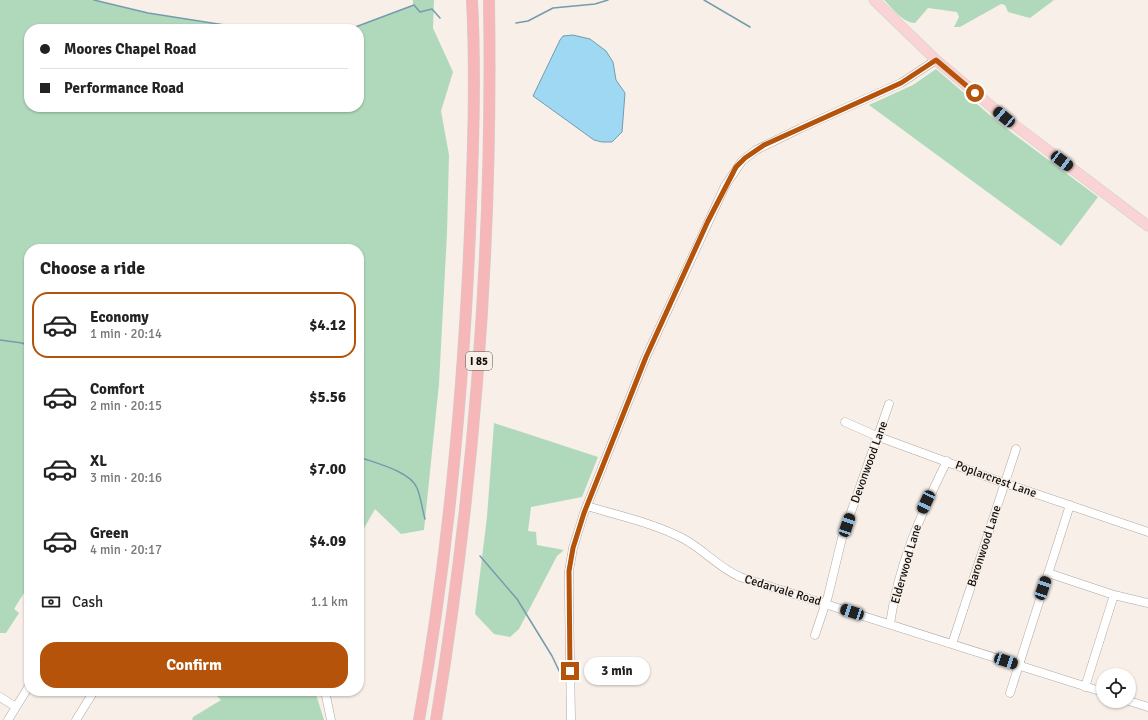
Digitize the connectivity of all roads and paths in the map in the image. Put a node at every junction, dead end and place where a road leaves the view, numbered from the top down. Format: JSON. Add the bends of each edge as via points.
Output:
{"nodes":[{"id":1,"x":472,"y":0,"type":"edge"},
{"id":2,"x":489,"y":0,"type":"edge"},
{"id":3,"x":874,"y":0,"type":"edge"},
{"id":4,"x":936,"y":60,"type":"junction"},
{"id":5,"x":1148,"y":226,"type":"edge"},
{"id":6,"x":890,"y":404,"type":"dead end"},
{"id":7,"x":845,"y":422,"type":"dead end"},
{"id":8,"x":879,"y":437,"type":"junction"},
{"id":9,"x":1016,"y":449,"type":"dead end"},
{"id":10,"x":948,"y":461,"type":"junction"},
{"id":11,"x":1004,"y":483,"type":"junction"},
{"id":12,"x":587,"y":506,"type":"junction"},
{"id":13,"x":1070,"y":506,"type":"junction"},
{"id":14,"x":1148,"y":532,"type":"edge"},
{"id":15,"x":1048,"y":573,"type":"junction"},
{"id":16,"x":1114,"y":595,"type":"junction"},
{"id":17,"x":826,"y":603,"type":"junction"},
{"id":18,"x":1148,"y":603,"type":"edge"},
{"id":19,"x":890,"y":624,"type":"junction"},
{"id":20,"x":815,"y":635,"type":"dead end"},
{"id":21,"x":952,"y":644,"type":"junction"},
{"id":22,"x":1019,"y":666,"type":"junction"},
{"id":23,"x":1085,"y":687,"type":"junction"},
{"id":24,"x":1096,"y":690,"type":"edge"},
{"id":25,"x":1010,"y":693,"type":"dead end"},
{"id":26,"x":24,"y":694,"type":"edge"},
{"id":27,"x":91,"y":696,"type":"edge"},
{"id":28,"x":326,"y":696,"type":"edge"},
{"id":29,"x":0,"y":697,"type":"edge"},
{"id":30,"x":1136,"y":703,"type":"edge"},
{"id":31,"x":16,"y":707,"type":"junction"},
{"id":32,"x":1148,"y":707,"type":"edge"},
{"id":33,"x":8,"y":720,"type":"edge"},
{"id":34,"x":76,"y":720,"type":"edge"},
{"id":35,"x":331,"y":720,"type":"edge"},
{"id":36,"x":419,"y":720,"type":"edge"},
{"id":37,"x":436,"y":720,"type":"edge"},
{"id":38,"x":571,"y":720,"type":"edge"}],
"edges":[{"from":1,"to":36,"type":"highway","number":"I 85","via":[[473,154],[463,363],[445,542]]},
{"from":2,"to":37,"type":"highway","number":"I 85","via":[[488,179],[479,367],[463,529]]},
{"from":3,"to":4,"type":"main road"},
{"from":4,"to":5,"type":"main road","via":[[1004,117]]},
{"from":4,"to":12,"type":"street","via":[[901,83],[764,145],[736,167],[660,323]]},
{"from":6,"to":8,"type":"street","name":"Devonwood Lane"},
{"from":7,"to":8,"type":"street","name":"Poplarcrest Lane"},
{"from":8,"to":10,"type":"street","name":"Poplarcrest Lane"},
{"from":8,"to":17,"type":"street","name":"Devonwood Lane","via":[[842,538]]},
{"from":9,"to":11,"type":"street","name":"Baronwood Lane"},
{"from":10,"to":11,"type":"street","name":"Poplarcrest Lane"},
{"from":10,"to":19,"type":"street","name":"Elderwood Lane","via":[[925,505],[914,533],[900,578]]},
{"from":11,"to":13,"type":"street","name":"Poplarcrest Lane"},
{"from":11,"to":21,"type":"street","name":"Baronwood Lane"},
{"from":12,"to":17,"type":"street","name":"Cedarvale Road","via":[[677,536],[740,577]]},
{"from":12,"to":38,"type":"street","via":[[573,548],[569,571]]},
{"from":13,"to":14,"type":"street","name":"Poplarcrest Lane"},
{"from":13,"to":15,"type":"street"},
{"from":15,"to":16,"type":"street"},
{"from":15,"to":22,"type":"street"},
{"from":16,"to":18,"type":"street"},
{"from":16,"to":23,"type":"street"},
{"from":17,"to":19,"type":"street","name":"Cedarvale Road"},
{"from":17,"to":20,"type":"street","name":"Devonwood Lane"},
{"from":19,"to":21,"type":"street","name":"Cedarvale Road"},
{"from":21,"to":22,"type":"street","name":"Cedarvale Road"},
{"from":22,"to":23,"type":"street","name":"Cedarvale Road"},
{"from":22,"to":25,"type":"street"},
{"from":23,"to":24,"type":"street","name":"Cedarvale Road"},
{"from":26,"to":31,"type":"street"},
{"from":27,"to":34,"type":"street"},
{"from":28,"to":35,"type":"street"},
{"from":29,"to":31,"type":"street"},
{"from":30,"to":32,"type":"street"},
{"from":31,"to":33,"type":"street"}]}
